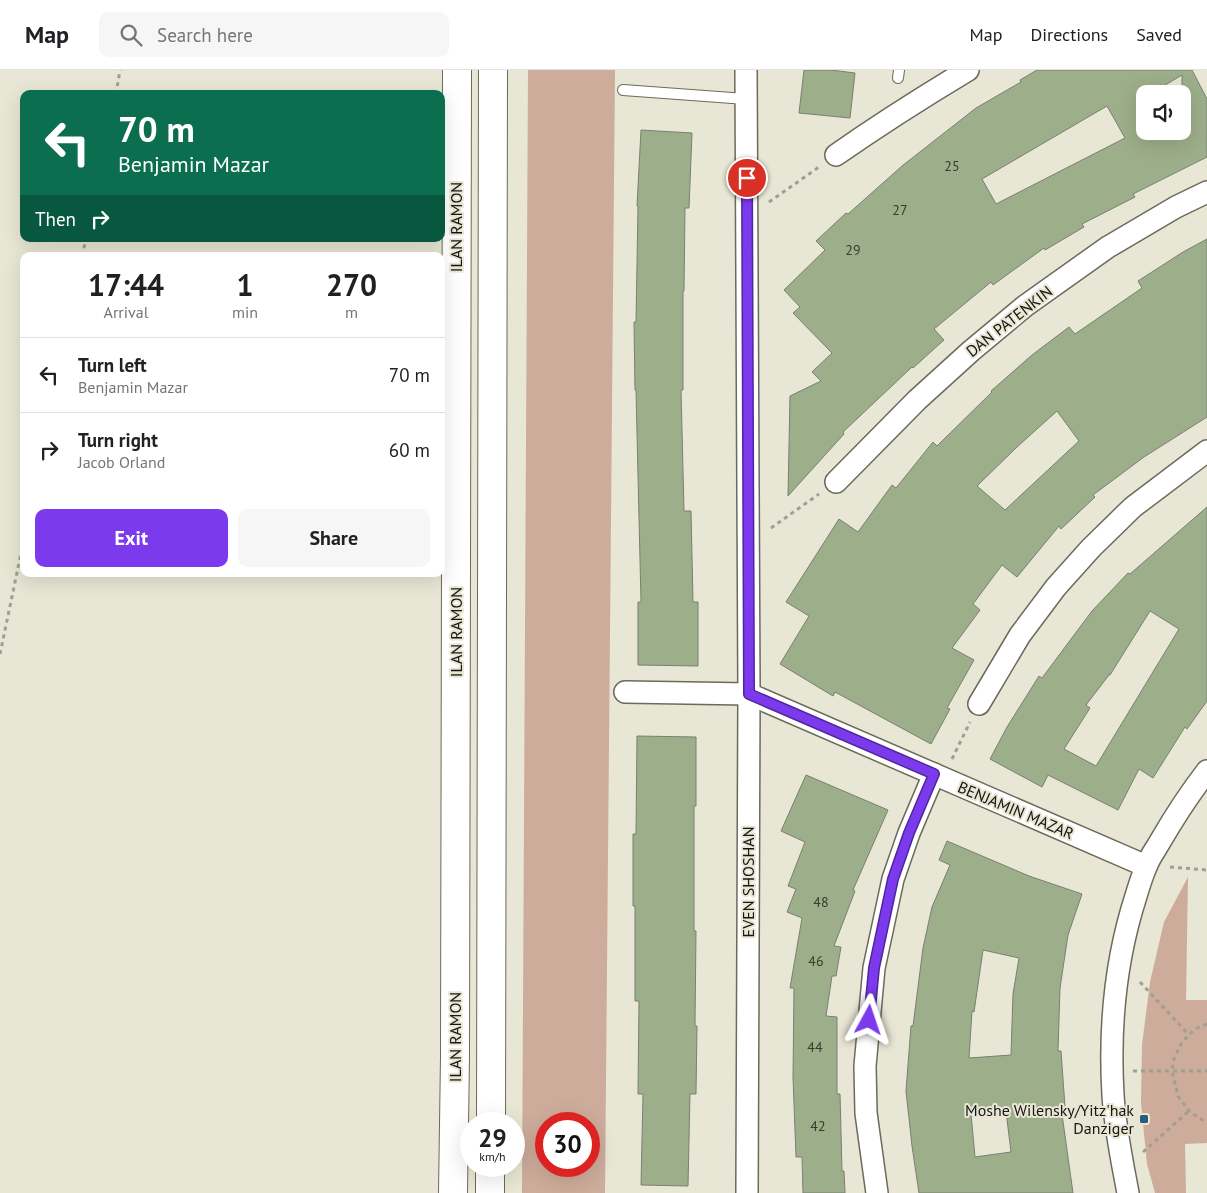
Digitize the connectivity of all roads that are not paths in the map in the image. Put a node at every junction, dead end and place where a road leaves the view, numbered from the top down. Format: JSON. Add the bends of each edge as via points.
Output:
{"nodes":[{"id":1,"x":457,"y":70,"type":"edge"},
{"id":2,"x":493,"y":70,"type":"edge"},
{"id":3,"x":746,"y":70,"type":"edge"},
{"id":4,"x":968,"y":70,"type":"edge"},
{"id":5,"x":623,"y":90,"type":"dead end"},
{"id":6,"x":746,"y":99,"type":"junction"},
{"id":7,"x":836,"y":155,"type":"road end"},
{"id":8,"x":1207,"y":192,"type":"edge"},
{"id":9,"x":1207,"y":451,"type":"edge"},
{"id":10,"x":836,"y":482,"type":"road end"},
{"id":11,"x":625,"y":692,"type":"dead end"},
{"id":12,"x":749,"y":694,"type":"junction"},
{"id":13,"x":979,"y":704,"type":"road end"},
{"id":14,"x":1207,"y":771,"type":"edge"},
{"id":15,"x":938,"y":776,"type":"junction"},
{"id":16,"x":1146,"y":866,"type":"junction"},
{"id":17,"x":491,"y":1112,"type":"edge"},
{"id":18,"x":490,"y":1177,"type":"edge"},
{"id":19,"x":453,"y":1193,"type":"edge"},
{"id":20,"x":490,"y":1193,"type":"edge"},
{"id":21,"x":747,"y":1193,"type":"edge"},
{"id":22,"x":877,"y":1193,"type":"edge"},
{"id":23,"x":1128,"y":1193,"type":"edge"}],
"edges":[{"from":1,"to":19,"type":"main road","name":"ILAN RAMON"},
{"from":2,"to":17,"type":"main road"},
{"from":3,"to":6,"type":"street","name":"EVEN SHOSHAN"},
{"from":4,"to":7,"type":"street"},
{"from":5,"to":6,"type":"lane"},
{"from":6,"to":12,"type":"street","name":"EVEN SHOSHAN"},
{"from":8,"to":10,"type":"street","name":"DAN PATENKIN","via":[[1108,247],[1025,306],[917,400]]},
{"from":9,"to":13,"type":"street","via":[[1134,507],[1079,561],[1020,635]]},
{"from":11,"to":12,"type":"street"},
{"from":12,"to":15,"type":"street","name":"BENJAMIN MAZAR"},
{"from":12,"to":21,"type":"street","name":"EVEN SHOSHAN"},
{"from":14,"to":16,"type":"street","via":[[1189,794]]},
{"from":15,"to":16,"type":"street","name":"BENJAMIN MAZAR"},
{"from":15,"to":22,"type":"street","via":[[909,833],[893,879],[874,968],[865,1066],[866,1113]]},
{"from":16,"to":23,"type":"street","via":[[1132,909],[1114,998],[1114,1096]]},
{"from":18,"to":20,"type":"main road"}]}
